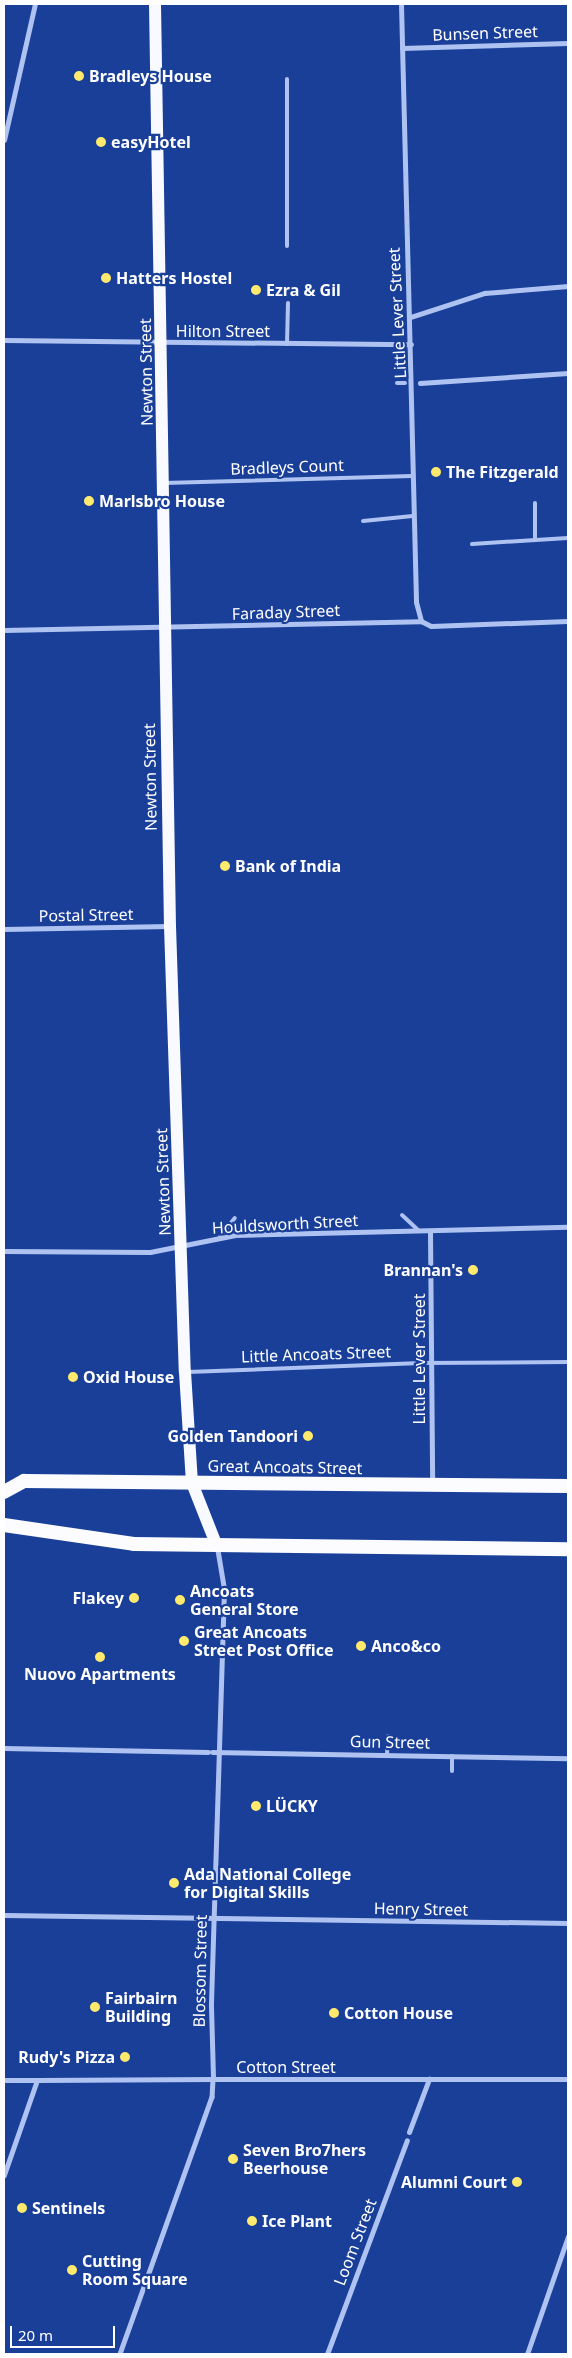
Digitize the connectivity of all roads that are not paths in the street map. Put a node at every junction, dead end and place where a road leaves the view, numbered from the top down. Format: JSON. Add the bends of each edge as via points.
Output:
{"nodes":[{"id":1,"x":35,"y":4,"type":"edge"},
{"id":2,"x":156,"y":4,"type":"edge"},
{"id":3,"x":401,"y":4,"type":"edge"},
{"id":4,"x":568,"y":43,"type":"edge"},
{"id":5,"x":402,"y":48,"type":"junction"},
{"id":6,"x":287,"y":78,"type":"dead end"},
{"id":7,"x":4,"y":140,"type":"edge"},
{"id":8,"x":287,"y":246,"type":"dead end"},
{"id":9,"x":568,"y":286,"type":"edge"},
{"id":10,"x":288,"y":303,"type":"dead end"},
{"id":11,"x":410,"y":317,"type":"junction"},
{"id":12,"x":4,"y":340,"type":"edge"},
{"id":13,"x":163,"y":344,"type":"junction"},
{"id":14,"x":287,"y":344,"type":"junction"},
{"id":15,"x":412,"y":344,"type":"junction"},
{"id":16,"x":568,"y":373,"type":"edge"},
{"id":17,"x":397,"y":383,"type":"dead end"},
{"id":18,"x":405,"y":383,"type":"dead end"},
{"id":19,"x":420,"y":383,"type":"dead end"},
{"id":20,"x":412,"y":476,"type":"junction"},
{"id":21,"x":163,"y":483,"type":"junction"},
{"id":22,"x":535,"y":503,"type":"dead end"},
{"id":23,"x":413,"y":516,"type":"junction"},
{"id":24,"x":363,"y":521,"type":"dead end"},
{"id":25,"x":568,"y":538,"type":"edge"},
{"id":26,"x":535,"y":539,"type":"junction"},
{"id":27,"x":472,"y":544,"type":"dead end"},
{"id":28,"x":422,"y":621,"type":"junction"},
{"id":29,"x":568,"y":621,"type":"edge"},
{"id":30,"x":164,"y":628,"type":"junction"},
{"id":31,"x":4,"y":630,"type":"edge"},
{"id":32,"x":170,"y":926,"type":"junction"},
{"id":33,"x":4,"y":929,"type":"edge"},
{"id":34,"x":402,"y":1216,"type":"dead end"},
{"id":35,"x":235,"y":1218,"type":"dead end"},
{"id":36,"x":568,"y":1227,"type":"edge"},
{"id":37,"x":419,"y":1232,"type":"junction"},
{"id":38,"x":430,"y":1232,"type":"junction"},
{"id":39,"x":220,"y":1237,"type":"junction"},
{"id":40,"x":181,"y":1243,"type":"junction"},
{"id":41,"x":4,"y":1251,"type":"edge"},
{"id":42,"x":568,"y":1362,"type":"edge"},
{"id":43,"x":432,"y":1363,"type":"junction"},
{"id":44,"x":186,"y":1372,"type":"junction"},
{"id":45,"x":192,"y":1483,"type":"junction"},
{"id":46,"x":568,"y":1486,"type":"edge"},
{"id":47,"x":432,"y":1487,"type":"junction"},
{"id":48,"x":4,"y":1492,"type":"edge"},
{"id":49,"x":4,"y":1525,"type":"edge"},
{"id":50,"x":216,"y":1544,"type":"junction"},
{"id":51,"x":568,"y":1549,"type":"edge"},
{"id":52,"x":388,"y":1736,"type":"dead end"},
{"id":53,"x":4,"y":1748,"type":"edge"},
{"id":54,"x":213,"y":1752,"type":"junction"},
{"id":55,"x":388,"y":1755,"type":"junction"},
{"id":56,"x":452,"y":1756,"type":"junction"},
{"id":57,"x":568,"y":1758,"type":"edge"},
{"id":58,"x":452,"y":1771,"type":"dead end"},
{"id":59,"x":4,"y":1915,"type":"edge"},
{"id":60,"x":214,"y":1919,"type":"junction"},
{"id":61,"x":568,"y":1923,"type":"edge"},
{"id":62,"x":429,"y":2079,"type":"junction"},
{"id":63,"x":4,"y":2080,"type":"edge"},
{"id":64,"x":37,"y":2080,"type":"junction"},
{"id":65,"x":213,"y":2080,"type":"junction"},
{"id":66,"x":568,"y":2080,"type":"edge"},
{"id":67,"x":409,"y":2132,"type":"dead end"},
{"id":68,"x":406,"y":2140,"type":"dead end"},
{"id":69,"x":4,"y":2175,"type":"edge"},
{"id":70,"x":568,"y":2236,"type":"edge"},
{"id":71,"x":120,"y":2354,"type":"edge"},
{"id":72,"x":327,"y":2354,"type":"edge"},
{"id":73,"x":527,"y":2354,"type":"edge"}],
"edges":[{"from":1,"to":7,"type":"street"},
{"from":2,"to":13,"type":"main road","name":"Newton Street"},
{"from":3,"to":5,"type":"street","name":"Little Lever Street"},
{"from":4,"to":5,"type":"street","name":"Bunsen Street"},
{"from":5,"to":11,"type":"street","name":"Little Lever Street"},
{"from":6,"to":8,"type":"lane"},
{"from":9,"to":11,"type":"street","via":[[485,293]]},
{"from":10,"to":14,"type":"lane"},
{"from":11,"to":15,"type":"street","name":"Little Lever Street"},
{"from":12,"to":13,"type":"street","name":"Hilton Street"},
{"from":13,"to":14,"type":"street","name":"Hilton Street"},
{"from":13,"to":21,"type":"main road","name":"Newton Street"},
{"from":14,"to":15,"type":"street","name":"Hilton Street"},
{"from":15,"to":20,"type":"street","name":"Little Lever Street"},
{"from":16,"to":19,"type":"street"},
{"from":17,"to":18,"type":"street"},
{"from":20,"to":21,"type":"lane","name":"Bradleys Count"},
{"from":20,"to":23,"type":"street","name":"Little Lever Street"},
{"from":21,"to":30,"type":"main road","name":"Newton Street"},
{"from":22,"to":26,"type":"lane"},
{"from":23,"to":24,"type":"lane"},
{"from":23,"to":28,"type":"street","name":"Little Lever Street","via":[[416,602]]},
{"from":25,"to":26,"type":"lane"},
{"from":26,"to":27,"type":"lane"},
{"from":28,"to":29,"type":"street","name":"Faraday Street","via":[[431,626]]},
{"from":28,"to":30,"type":"street","name":"Faraday Street"},
{"from":30,"to":31,"type":"street","name":"Faraday Street"},
{"from":30,"to":32,"type":"main road","name":"Newton Street"},
{"from":32,"to":33,"type":"street","name":"Postal Street"},
{"from":32,"to":40,"type":"main road","name":"Newton Street"},
{"from":34,"to":37,"type":"lane"},
{"from":35,"to":39,"type":"lane"},
{"from":36,"to":38,"type":"street","name":"Houldsworth Street"},
{"from":37,"to":38,"type":"street","name":"Houldsworth Street"},
{"from":37,"to":39,"type":"street","name":"Houldsworth Street"},
{"from":38,"to":43,"type":"street","name":"Little Lever Street"},
{"from":39,"to":40,"type":"street","name":"Houldsworth Street"},
{"from":40,"to":41,"type":"street","name":"Houldsworth Street","via":[[150,1252]]},
{"from":40,"to":44,"type":"main road","name":"Newton Street"},
{"from":42,"to":43,"type":"lane","name":"Little Ancoats Street"},
{"from":43,"to":44,"type":"lane","name":"Little Ancoats Street"},
{"from":43,"to":47,"type":"street","name":"Little Lever Street"},
{"from":44,"to":45,"type":"main road","name":"Newton Street"},
{"from":45,"to":47,"type":"highway","name":"Great Ancoats Street"},
{"from":45,"to":48,"type":"highway","name":"Great Ancoats Street","via":[[24,1482]]},
{"from":45,"to":50,"type":"main road","name":"Newton Street"},
{"from":46,"to":47,"type":"highway","name":"Great Ancoats Street"},
{"from":49,"to":50,"type":"highway","via":[[134,1544]]},
{"from":50,"to":51,"type":"highway"},
{"from":50,"to":54,"type":"street","name":"Blossom Street","via":[[224,1589]]},
{"from":52,"to":55,"type":"lane"},
{"from":53,"to":54,"type":"street","name":"Gun Street"},
{"from":54,"to":55,"type":"street","name":"Gun Street"},
{"from":54,"to":60,"type":"street","name":"Blossom Street"},
{"from":55,"to":56,"type":"street","name":"Gun Street"},
{"from":56,"to":57,"type":"street","name":"Gun Street"},
{"from":56,"to":58,"type":"lane"},
{"from":59,"to":60,"type":"street","name":"Henry Street"},
{"from":60,"to":61,"type":"street","name":"Henry Street"},
{"from":60,"to":65,"type":"street","name":"Blossom Street"},
{"from":62,"to":65,"type":"street","name":"Cotton Street"},
{"from":62,"to":66,"type":"street","name":"Cotton Street"},
{"from":62,"to":67,"type":"street"},
{"from":63,"to":64,"type":"street","name":"Cotton Street"},
{"from":64,"to":65,"type":"street","name":"Cotton Street"},
{"from":64,"to":69,"type":"street"},
{"from":65,"to":71,"type":"street","name":"Blossom Street","via":[[212,2097]]},
{"from":68,"to":72,"type":"street","name":"Loom Street"},
{"from":70,"to":73,"type":"street"}]}
